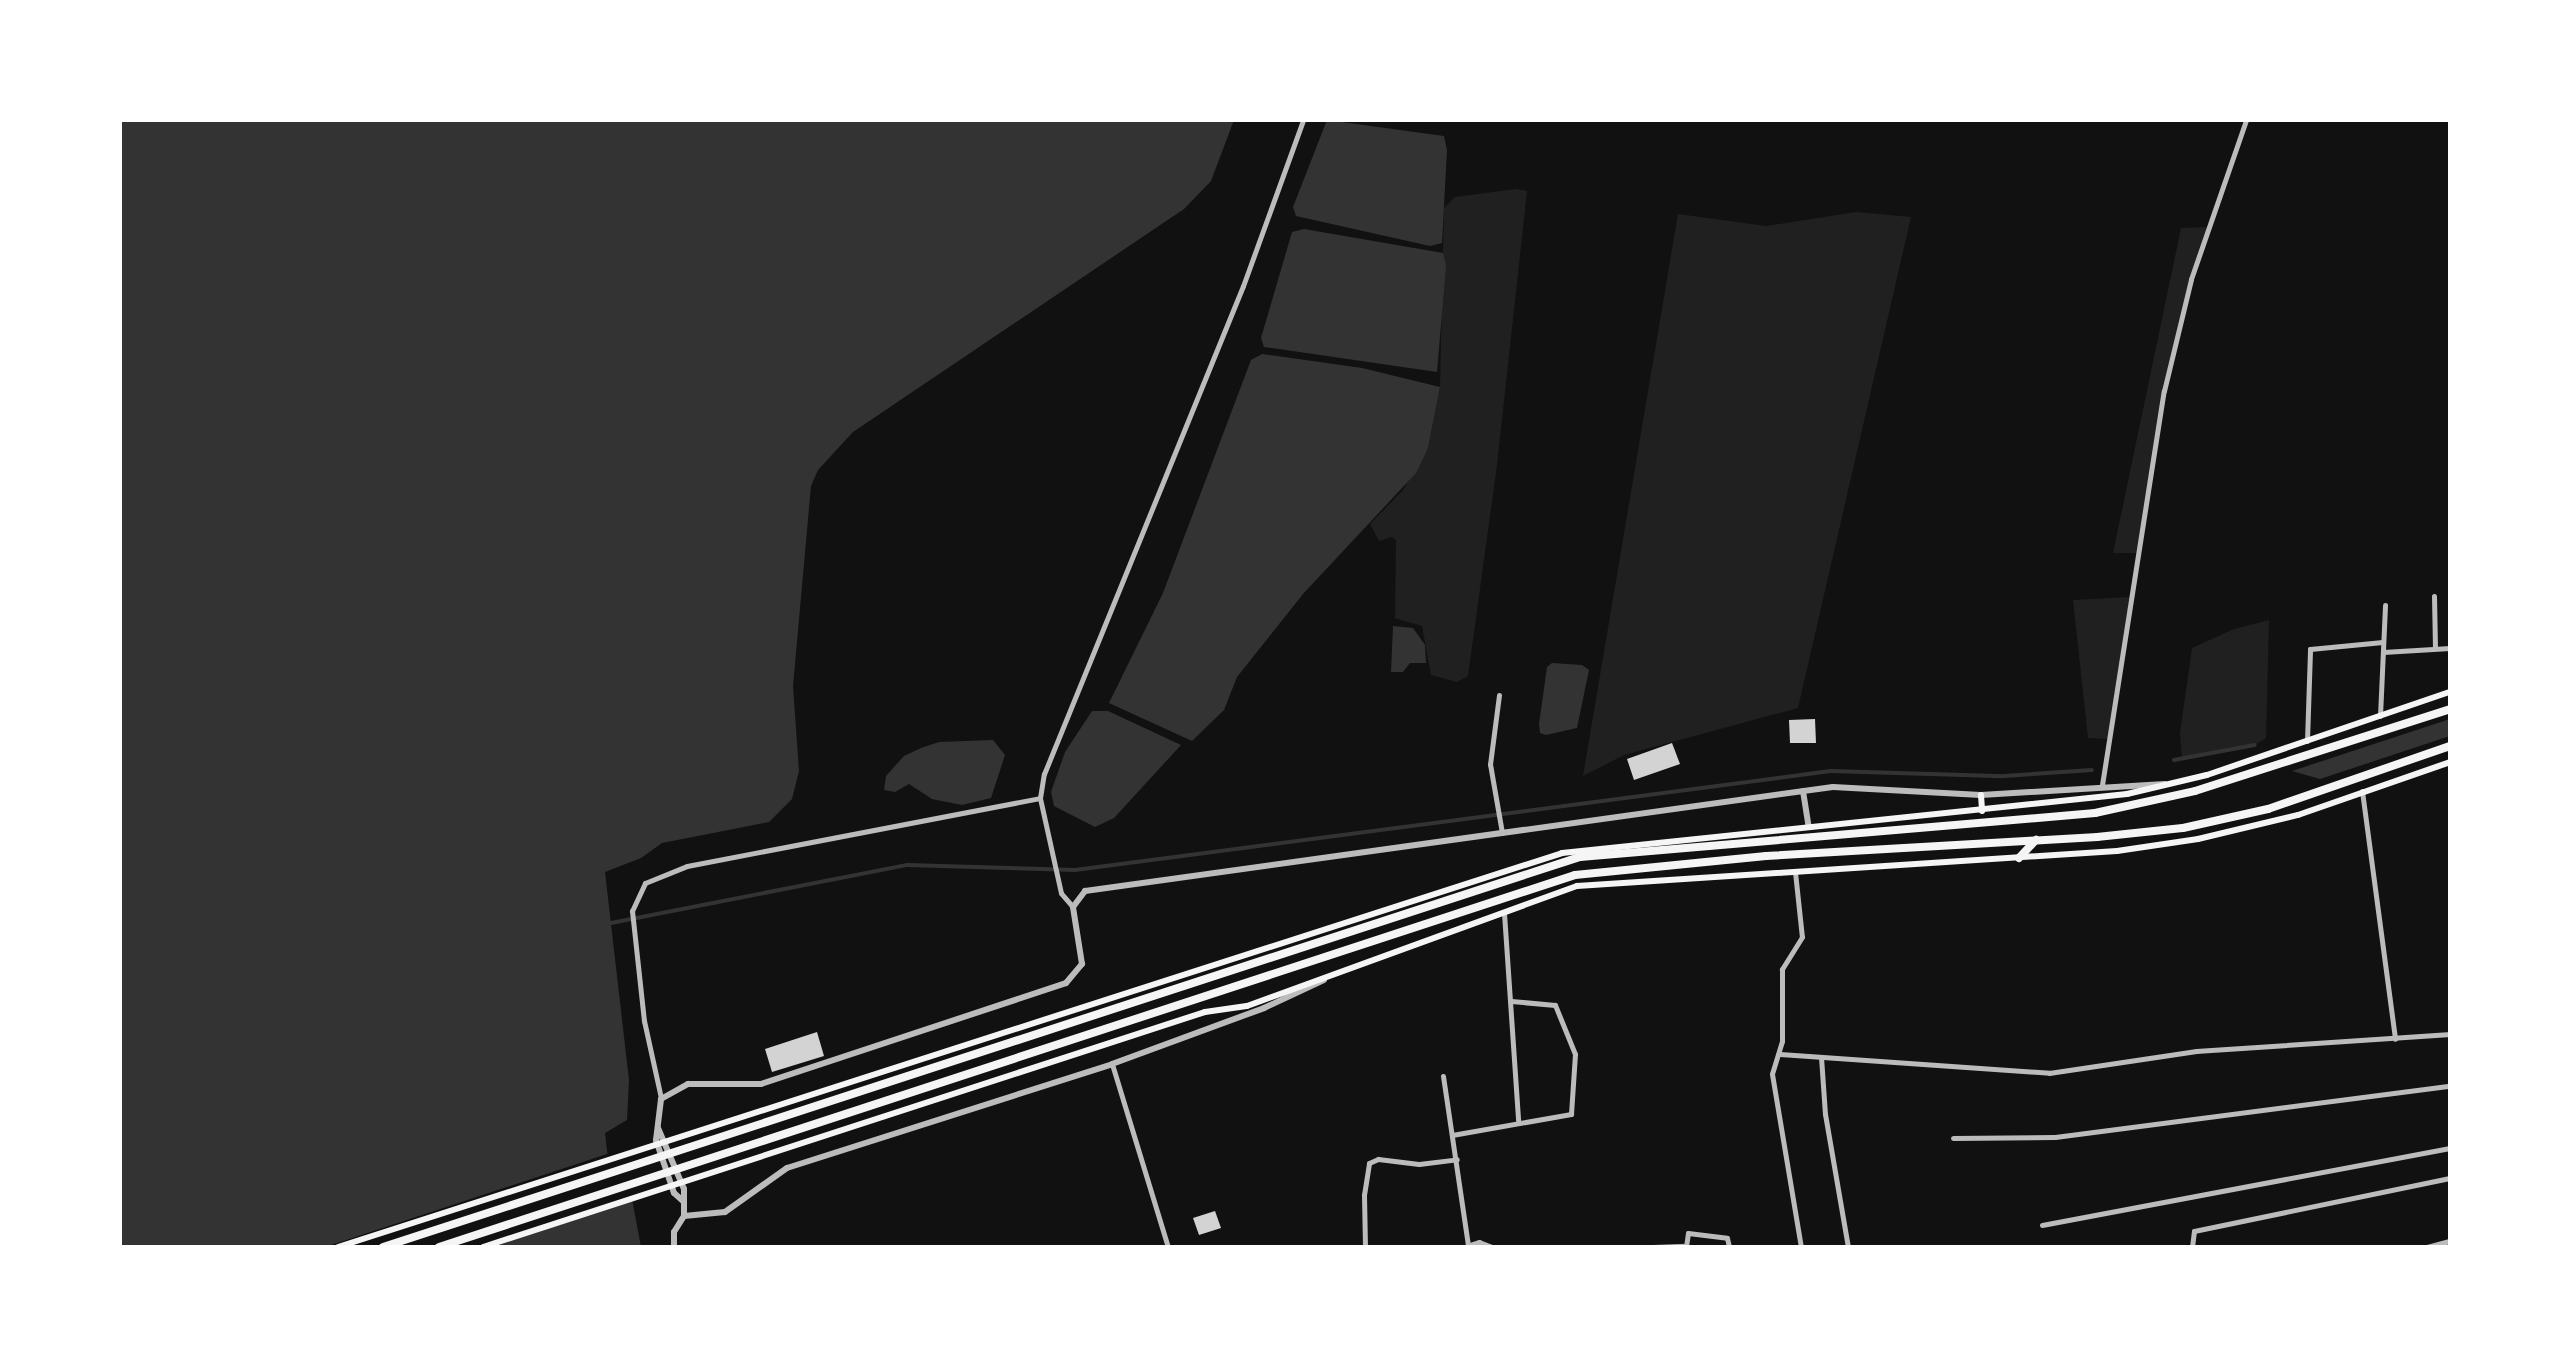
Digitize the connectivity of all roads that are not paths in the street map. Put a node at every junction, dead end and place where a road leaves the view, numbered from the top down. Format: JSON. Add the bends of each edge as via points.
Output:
{"nodes":[{"id":1,"x":1302,"y":120,"type":"edge"},
{"id":2,"x":2246,"y":120,"type":"edge"},
{"id":3,"x":2434,"y":596,"type":"dead end"},
{"id":4,"x":2385,"y":604,"type":"dead end"},
{"id":5,"x":2383,"y":642,"type":"junction"},
{"id":6,"x":2450,"y":648,"type":"edge"},
{"id":7,"x":2435,"y":649,"type":"junction"},
{"id":8,"x":2383,"y":652,"type":"junction"},
{"id":9,"x":2450,"y":692,"type":"edge"},
{"id":10,"x":1499,"y":695,"type":"dead end"},
{"id":11,"x":2450,"y":708,"type":"edge"},
{"id":12,"x":2380,"y":716,"type":"junction"},
{"id":13,"x":2307,"y":741,"type":"junction"},
{"id":14,"x":2450,"y":746,"type":"edge"},
{"id":15,"x":2450,"y":762,"type":"edge"},
{"id":16,"x":2172,"y":784,"type":"junction"},
{"id":17,"x":2102,"y":785,"type":"junction"},
{"id":18,"x":1802,"y":791,"type":"junction"},
{"id":19,"x":2362,"y":792,"type":"junction"},
{"id":20,"x":1981,"y":795,"type":"junction"},
{"id":21,"x":1040,"y":798,"type":"junction"},
{"id":22,"x":1982,"y":812,"type":"junction"},
{"id":23,"x":1808,"y":827,"type":"junction"},
{"id":24,"x":1502,"y":833,"type":"junction"},
{"id":25,"x":2036,"y":840,"type":"junction"},
{"id":26,"x":2018,"y":858,"type":"junction"},
{"id":27,"x":1794,"y":869,"type":"junction"},
{"id":28,"x":1073,"y":907,"type":"junction"},
{"id":29,"x":1504,"y":910,"type":"junction"},
{"id":30,"x":1324,"y":980,"type":"junction"},
{"id":31,"x":1511,"y":1000,"type":"junction"},
{"id":32,"x":2450,"y":1034,"type":"edge"},
{"id":33,"x":2395,"y":1039,"type":"junction"},
{"id":34,"x":1780,"y":1054,"type":"junction"},
{"id":35,"x":1820,"y":1057,"type":"junction"},
{"id":36,"x":1112,"y":1064,"type":"junction"},
{"id":37,"x":1443,"y":1076,"type":"dead end"},
{"id":38,"x":2450,"y":1086,"type":"edge"},
{"id":39,"x":661,"y":1099,"type":"junction"},
{"id":40,"x":1518,"y":1121,"type":"junction"},
{"id":41,"x":1452,"y":1135,"type":"junction"},
{"id":42,"x":1953,"y":1138,"type":"dead end"},
{"id":43,"x":2450,"y":1148,"type":"edge"},
{"id":44,"x":1456,"y":1159,"type":"junction"},
{"id":45,"x":2450,"y":1178,"type":"edge"},
{"id":46,"x":684,"y":1216,"type":"junction"},
{"id":47,"x":2042,"y":1224,"type":"dead end"},
{"id":48,"x":2450,"y":1242,"type":"edge"},
{"id":49,"x":1467,"y":1246,"type":"edge"},
{"id":50,"x":338,"y":1247,"type":"edge"},
{"id":51,"x":383,"y":1247,"type":"edge"},
{"id":52,"x":439,"y":1247,"type":"edge"},
{"id":53,"x":483,"y":1247,"type":"edge"},
{"id":54,"x":674,"y":1247,"type":"edge"},
{"id":55,"x":1168,"y":1247,"type":"edge"},
{"id":56,"x":1364,"y":1247,"type":"edge"},
{"id":57,"x":1492,"y":1247,"type":"edge"},
{"id":58,"x":1654,"y":1247,"type":"edge"},
{"id":59,"x":1686,"y":1247,"type":"edge"},
{"id":60,"x":1729,"y":1247,"type":"edge"},
{"id":61,"x":1802,"y":1247,"type":"edge"},
{"id":62,"x":1848,"y":1247,"type":"edge"},
{"id":63,"x":2192,"y":1247,"type":"edge"},
{"id":64,"x":2428,"y":1247,"type":"edge"}],
"edges":[{"from":1,"to":21,"type":"street"},
{"from":2,"to":17,"type":"street","via":[[2191,279],[2164,391]]},
{"from":3,"to":7,"type":"street"},
{"from":4,"to":5,"type":"street"},
{"from":5,"to":8,"type":"street"},
{"from":5,"to":13,"type":"street","via":[[2310,649]]},
{"from":6,"to":7,"type":"street"},
{"from":7,"to":8,"type":"street"},
{"from":8,"to":12,"type":"street"},
{"from":9,"to":12,"type":"main road"},
{"from":10,"to":24,"type":"street","via":[[1490,764]]},
{"from":11,"to":51,"type":"highway","via":[[2196,792],[2095,813],[1580,858]]},
{"from":12,"to":13,"type":"main road"},
{"from":13,"to":16,"type":"main road"},
{"from":14,"to":25,"type":"highway","via":[[2224,820]]},
{"from":15,"to":19,"type":"main road"},
{"from":16,"to":17,"type":"street"},
{"from":16,"to":22,"type":"main road"},
{"from":17,"to":20,"type":"street"},
{"from":18,"to":20,"type":"street"},
{"from":18,"to":23,"type":"street"},
{"from":18,"to":24,"type":"street"},
{"from":19,"to":26,"type":"main road","via":[[2198,839]]},
{"from":19,"to":33,"type":"street"},
{"from":20,"to":22,"type":"main road"},
{"from":21,"to":28,"type":"street","via":[[1064,900]]},
{"from":21,"to":39,"type":"street","via":[[687,866],[644,883],[632,911]]},
{"from":22,"to":23,"type":"main road"},
{"from":23,"to":50,"type":"main road","via":[[1562,853]]},
{"from":24,"to":28,"type":"street","via":[[1086,892]]},
{"from":25,"to":26,"type":"highway"},
{"from":25,"to":52,"type":"highway","via":[[1575,875]]},
{"from":26,"to":27,"type":"main road"},
{"from":27,"to":29,"type":"main road","via":[[1594,883]]},
{"from":27,"to":34,"type":"street","via":[[1802,937],[1782,969]]},
{"from":28,"to":39,"type":"street","via":[[1082,964],[1066,982],[761,1084],[688,1084]]},
{"from":29,"to":30,"type":"main road"},
{"from":29,"to":31,"type":"street"},
{"from":30,"to":36,"type":"street"},
{"from":30,"to":53,"type":"main road","via":[[1205,1012]]},
{"from":31,"to":40,"type":"street"},
{"from":31,"to":40,"type":"street","via":[[1552,1004],[1575,1054],[1571,1115]]},
{"from":32,"to":33,"type":"street"},
{"from":33,"to":35,"type":"street","via":[[2196,1051],[2049,1074]]},
{"from":34,"to":35,"type":"street"},
{"from":34,"to":61,"type":"street","via":[[1772,1082]]},
{"from":35,"to":62,"type":"street"},
{"from":36,"to":46,"type":"street","via":[[788,1168],[725,1212]]},
{"from":36,"to":55,"type":"street"},
{"from":37,"to":41,"type":"street"},
{"from":38,"to":42,"type":"street","via":[[2055,1137]]},
{"from":39,"to":46,"type":"street","via":[[658,1128],[684,1189]]},
{"from":40,"to":41,"type":"street"},
{"from":41,"to":44,"type":"street"},
{"from":43,"to":47,"type":"street"},
{"from":44,"to":49,"type":"street"},
{"from":44,"to":56,"type":"street","via":[[1369,1162]]},
{"from":45,"to":63,"type":"street","via":[[2194,1231]]},
{"from":46,"to":54,"type":"street"},
{"from":48,"to":64,"type":"street"},
{"from":49,"to":57,"type":"street"},
{"from":58,"to":59,"type":"street"},
{"from":59,"to":60,"type":"street","via":[[1688,1233],[1727,1238]]}]}
